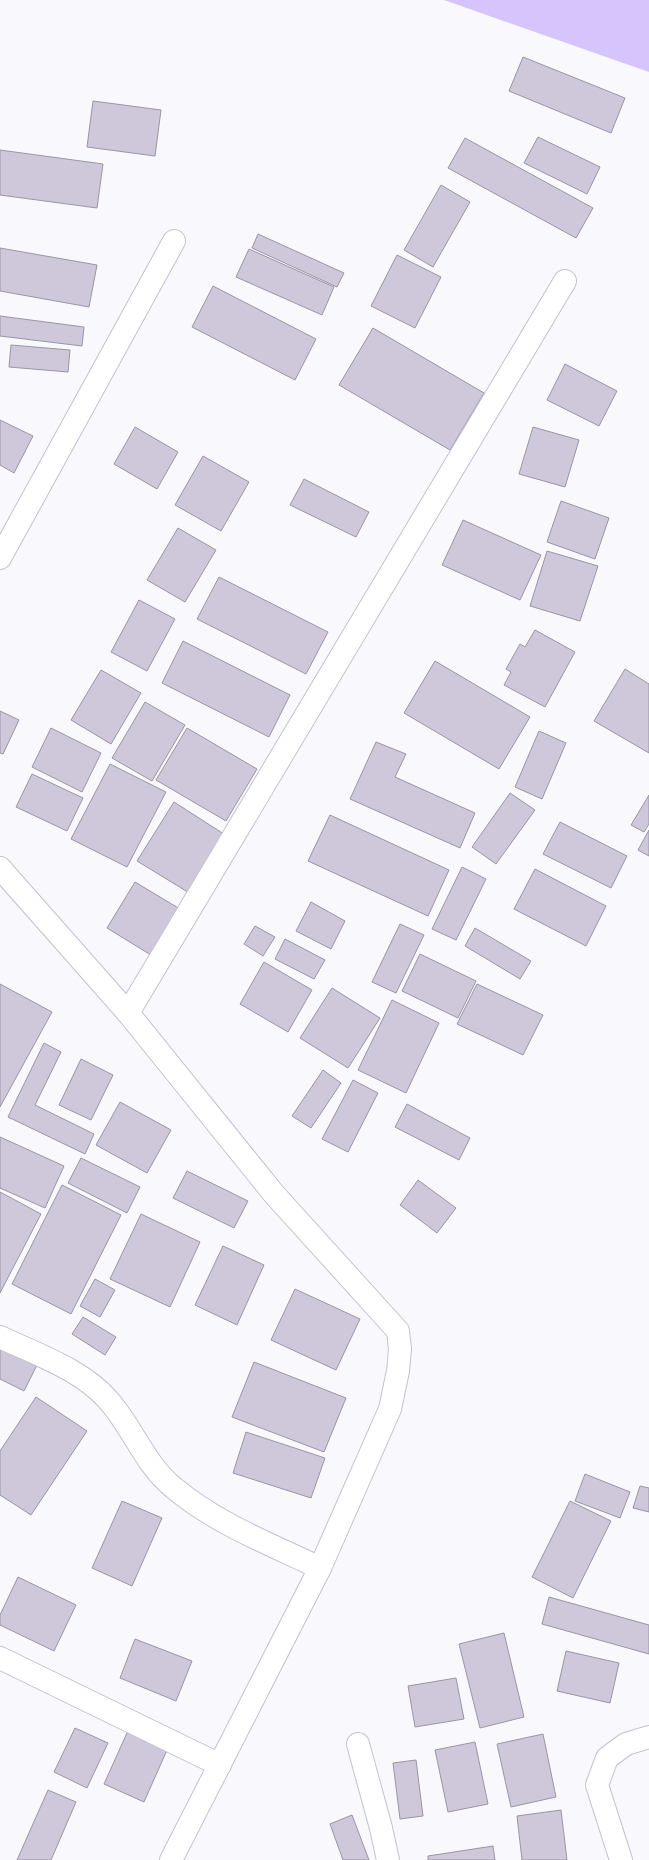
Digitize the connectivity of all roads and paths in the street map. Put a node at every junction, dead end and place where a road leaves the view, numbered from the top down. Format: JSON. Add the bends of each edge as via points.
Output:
{"nodes":[{"id":1,"x":174,"y":242,"type":"dead end"},
{"id":2,"x":565,"y":281,"type":"dead end"},
{"id":3,"x":0,"y":558,"type":"edge"},
{"id":4,"x":0,"y":868,"type":"edge"},
{"id":5,"x":128,"y":1014,"type":"junction"},
{"id":6,"x":0,"y":1337,"type":"edge"},
{"id":7,"x":320,"y":1568,"type":"junction"},
{"id":8,"x":0,"y":1658,"type":"edge"},
{"id":9,"x":649,"y":1737,"type":"edge"},
{"id":10,"x":358,"y":1744,"type":"dead end"},
{"id":11,"x":220,"y":1765,"type":"junction"},
{"id":12,"x":171,"y":1860,"type":"edge"},
{"id":13,"x":388,"y":1860,"type":"edge"},
{"id":14,"x":621,"y":1860,"type":"edge"}],
"edges":[{"from":1,"to":3,"type":"street"},
{"from":2,"to":5,"type":"street"},
{"from":4,"to":5,"type":"street"},
{"from":5,"to":7,"type":"street","via":[[274,1194],[398,1330],[398,1371],[390,1409]]},
{"from":6,"to":7,"type":"street","via":[[84,1378],[109,1401],[146,1457],[172,1488],[210,1516]]},
{"from":7,"to":11,"type":"street"},
{"from":8,"to":11,"type":"street"},
{"from":9,"to":14,"type":"street","via":[[626,1744],[607,1758],[597,1786]]},
{"from":10,"to":13,"type":"street"},
{"from":11,"to":12,"type":"street"}]}
